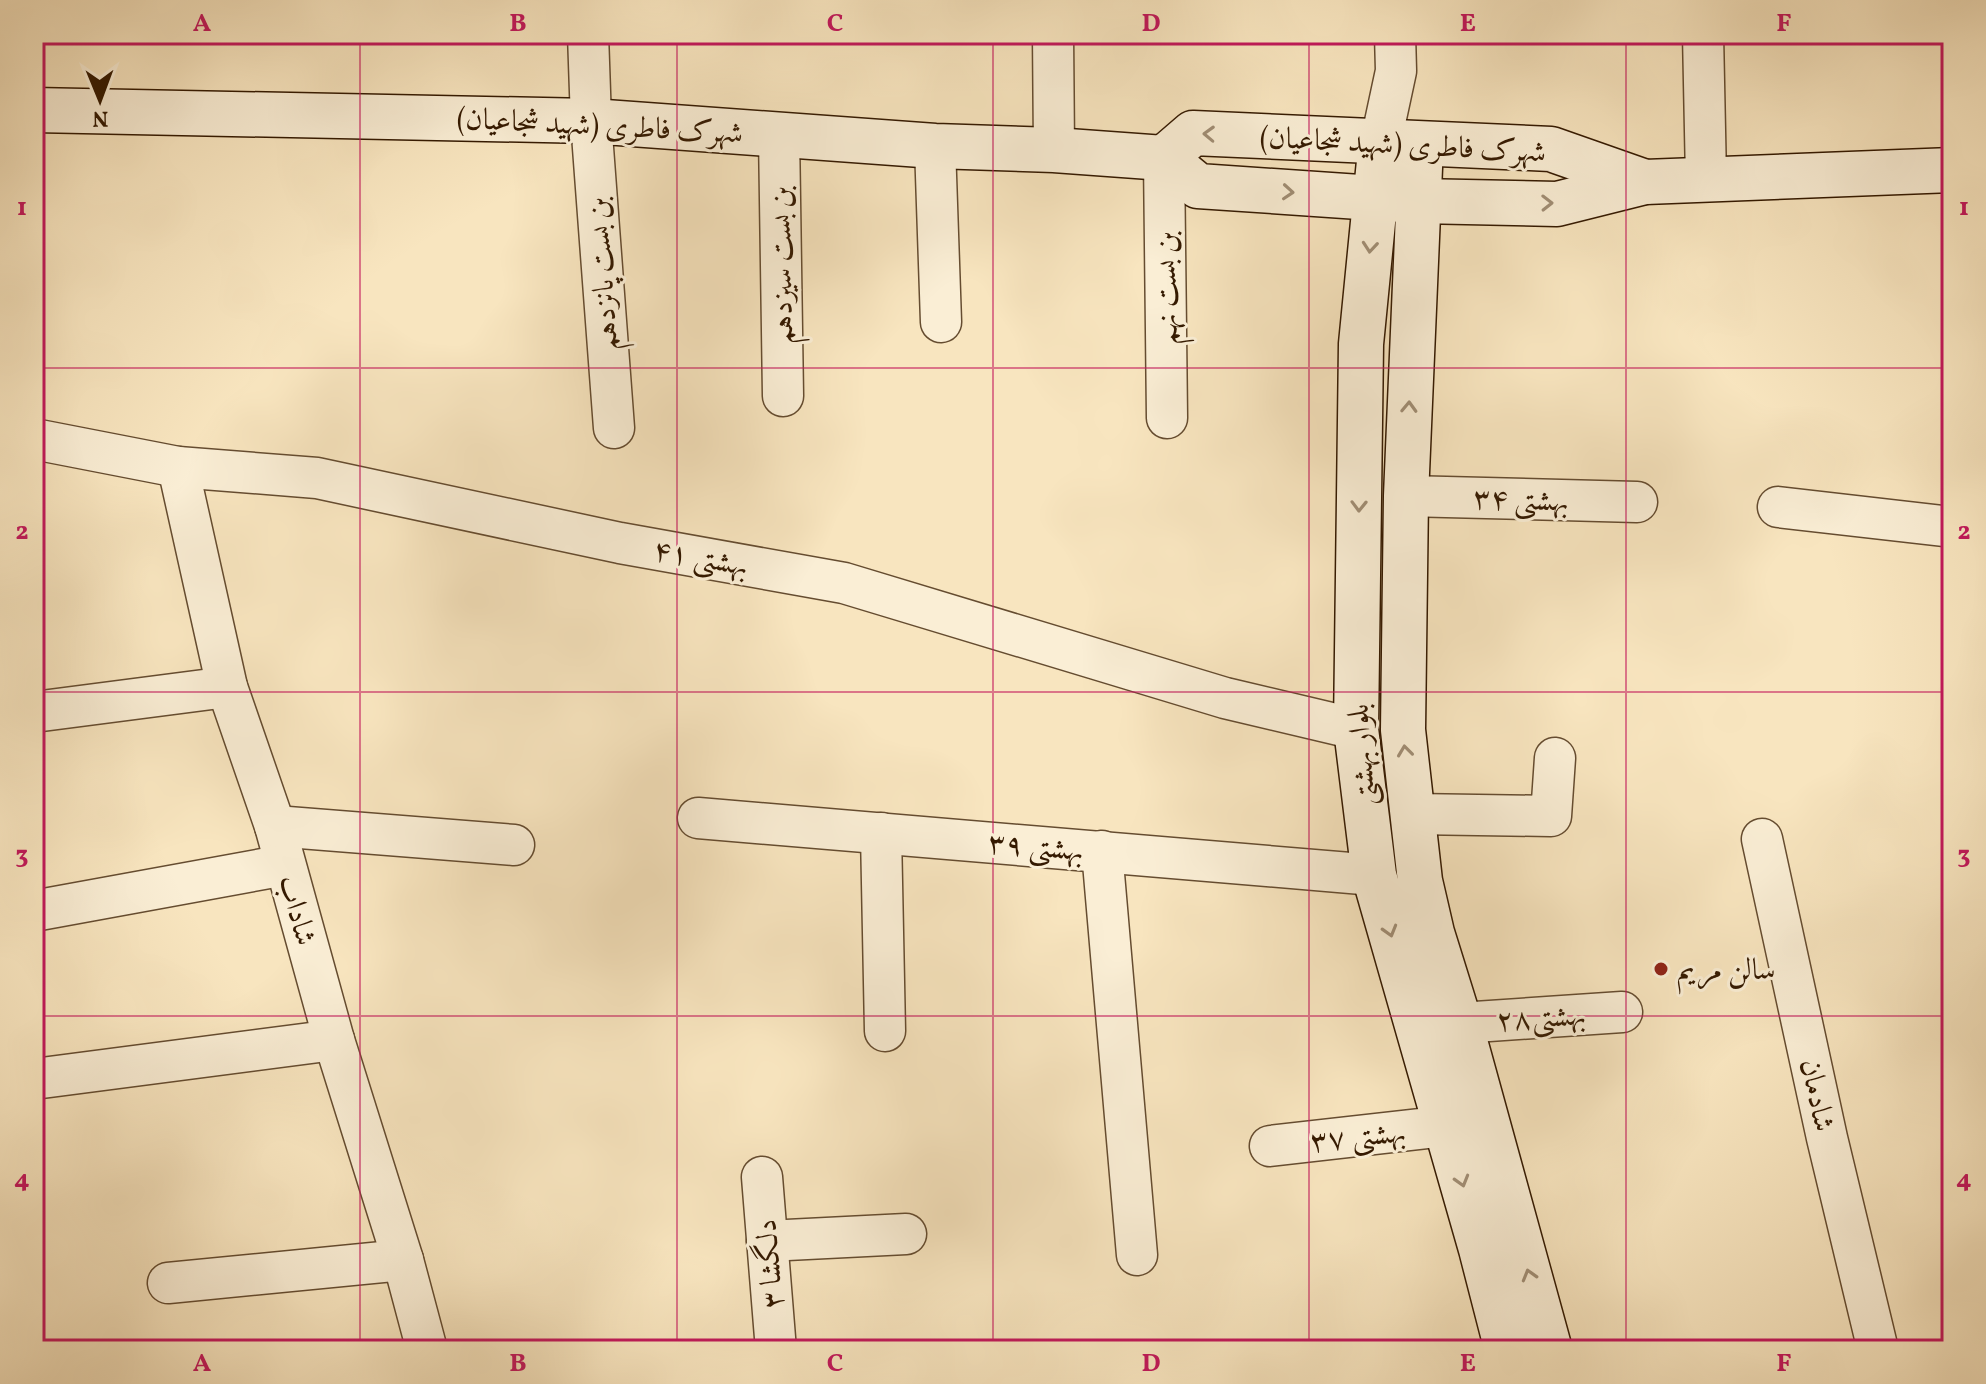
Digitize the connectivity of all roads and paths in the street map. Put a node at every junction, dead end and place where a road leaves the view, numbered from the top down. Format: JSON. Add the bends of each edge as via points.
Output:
{"nodes":[{"id":1,"x":588,"y":34,"type":"edge"},
{"id":2,"x":1053,"y":34,"type":"edge"},
{"id":3,"x":1703,"y":34,"type":"edge"},
{"id":4,"x":1395,"y":53,"type":"edge"},
{"id":5,"x":34,"y":110,"type":"edge"},
{"id":6,"x":591,"y":121,"type":"junction"},
{"id":7,"x":779,"y":134,"type":"junction"},
{"id":8,"x":1401,"y":143,"type":"junction"},
{"id":9,"x":935,"y":146,"type":"junction"},
{"id":10,"x":1054,"y":150,"type":"junction"},
{"id":11,"x":1164,"y":158,"type":"junction"},
{"id":12,"x":1952,"y":170,"type":"edge"},
{"id":13,"x":1706,"y":179,"type":"junction"},
{"id":14,"x":1645,"y":182,"type":"junction"},
{"id":15,"x":1375,"y":198,"type":"junction"},
{"id":16,"x":1418,"y":201,"type":"junction"},
{"id":17,"x":941,"y":322,"type":"dead end"},
{"id":18,"x":783,"y":396,"type":"dead end"},
{"id":19,"x":1167,"y":418,"type":"dead end"},
{"id":20,"x":614,"y":428,"type":"dead end"},
{"id":21,"x":34,"y":439,"type":"edge"},
{"id":22,"x":178,"y":467,"type":"junction"},
{"id":23,"x":1406,"y":496,"type":"junction"},
{"id":24,"x":1637,"y":502,"type":"dead end"},
{"id":25,"x":1778,"y":507,"type":"dead end"},
{"id":26,"x":1952,"y":527,"type":"edge"},
{"id":27,"x":227,"y":687,"type":"junction"},
{"id":28,"x":34,"y":712,"type":"edge"},
{"id":29,"x":1356,"y":729,"type":"junction"},
{"id":30,"x":1555,"y":758,"type":"dead end"},
{"id":31,"x":1413,"y":814,"type":"junction"},
{"id":32,"x":698,"y":818,"type":"dead end"},
{"id":33,"x":275,"y":826,"type":"junction"},
{"id":34,"x":881,"y":833,"type":"junction"},
{"id":35,"x":1762,"y":839,"type":"dead end"},
{"id":36,"x":514,"y":845,"type":"dead end"},
{"id":37,"x":1102,"y":851,"type":"junction"},
{"id":38,"x":285,"y":865,"type":"junction"},
{"id":39,"x":1374,"y":875,"type":"junction"},
{"id":40,"x":39,"y":910,"type":"dead end"},
{"id":41,"x":1622,"y":1012,"type":"dead end"},
{"id":42,"x":1460,"y":1023,"type":"junction"},
{"id":43,"x":885,"y":1031,"type":"dead end"},
{"id":44,"x":334,"y":1040,"type":"junction"},
{"id":45,"x":34,"y":1079,"type":"edge"},
{"id":46,"x":1446,"y":1126,"type":"junction"},
{"id":47,"x":1270,"y":1146,"type":"dead end"},
{"id":48,"x":762,"y":1177,"type":"dead end"},
{"id":49,"x":906,"y":1234,"type":"dead end"},
{"id":50,"x":767,"y":1241,"type":"junction"},
{"id":51,"x":1137,"y":1255,"type":"dead end"},
{"id":52,"x":403,"y":1260,"type":"junction"},
{"id":53,"x":168,"y":1283,"type":"dead end"},
{"id":54,"x":427,"y":1350,"type":"edge"},
{"id":55,"x":776,"y":1350,"type":"edge"},
{"id":56,"x":1507,"y":1350,"type":"edge"},
{"id":57,"x":1550,"y":1350,"type":"edge"},
{"id":58,"x":1878,"y":1350,"type":"edge"}],
"edges":[{"from":1,"to":6,"type":"street","name":"بن بست پانزدهم"},
{"from":2,"to":10,"type":"street"},
{"from":3,"to":13,"type":"street"},
{"from":4,"to":8,"type":"street"},
{"from":5,"to":6,"type":"main road","name":"شهرک فاطری (شهید شجاعیان)"},
{"from":6,"to":7,"type":"main road","name":"شهرک فاطری (شهید شجاعیان)"},
{"from":6,"to":20,"type":"street","name":"بن بست پانزدهم"},
{"from":7,"to":9,"type":"main road","name":"شهرک فاطری (شهید شجاعیان)"},
{"from":7,"to":18,"type":"street","name":"بن بست سیزدهم"},
{"from":8,"to":11,"type":"main road","name":"شهرک فاطری (شهید شجاعیان)","one_way":true,"via":[[1193,133]]},
{"from":8,"to":14,"type":"main road","name":"شهرک فاطری (شهید شجاعیان)","via":[[1551,149]]},
{"from":8,"to":15,"type":"main road","name":"بلوار بهشتی"},
{"from":8,"to":16,"type":"main road","name":"بلوار بهشتی"},
{"from":9,"to":10,"type":"main road","name":"شهرک فاطری (شهید شجاعیان)"},
{"from":9,"to":17,"type":"street"},
{"from":10,"to":11,"type":"main road","name":"شهرک فاطری (شهید شجاعیان)"},
{"from":11,"to":15,"type":"main road","name":"شهرک فاطری (شهید شجاعیان)","one_way":true,"via":[[1198,186]]},
{"from":11,"to":19,"type":"street","name":"بن بست نهم"},
{"from":12,"to":13,"type":"main road","name":"شهرک فاطری (شهید شجاعیان)"},
{"from":13,"to":14,"type":"main road","name":"شهرک فاطری (شهید شجاعیان)"},
{"from":16,"to":14,"type":"main road","name":"شهرک فاطری (شهید شجاعیان)","one_way":true,"via":[[1557,204]]},
{"from":15,"to":16,"type":"main road","name":"شهرک فاطری (شهید شجاعیان)"},
{"from":15,"to":29,"type":"main road","name":"بلوار بهشتی","one_way":true,"via":[[1361,344]]},
{"from":23,"to":16,"type":"main road","name":"بلوار بهشتی","one_way":true},
{"from":21,"to":22,"type":"street","name":"بهشتی ۴۱"},
{"from":22,"to":27,"type":"street","name":"شاداب"},
{"from":22,"to":29,"type":"street","name":"بهشتی ۴۱","via":[[317,478],[620,543],[844,583],[1225,698]]},
{"from":23,"to":24,"type":"street","name":"بهشتی ۳۴"},
{"from":31,"to":23,"type":"main road","name":"بلوار بهشتی","one_way":true,"via":[[1403,730]]},
{"from":25,"to":26,"type":"street"},
{"from":27,"to":28,"type":"street"},
{"from":27,"to":33,"type":"street","name":"شاداب"},
{"from":29,"to":39,"type":"main road","name":"بلوار بهشتی"},
{"from":30,"to":31,"type":"street","via":[[1551,816]]},
{"from":31,"to":42,"type":"main road","name":"بلوار بهشتی","via":[[1420,881]]},
{"from":32,"to":34,"type":"street","name":"بهشتی ۳۹"},
{"from":33,"to":36,"type":"street"},
{"from":33,"to":38,"type":"street","name":"شاداب"},
{"from":34,"to":37,"type":"street","name":"بهشتی ۳۹"},
{"from":34,"to":43,"type":"street"},
{"from":35,"to":58,"type":"street","name":"شادمان"},
{"from":37,"to":39,"type":"street","name":"بهشتی ۳۹"},
{"from":37,"to":51,"type":"street"},
{"from":38,"to":40,"type":"street"},
{"from":38,"to":44,"type":"street","name":"شاداب"},
{"from":39,"to":46,"type":"main road","name":"بلوار بهشتی","one_way":true},
{"from":41,"to":42,"type":"street","name":"بهشتی۲۸"},
{"from":57,"to":42,"type":"main road","name":"بلوار بهشتی","one_way":true},
{"from":44,"to":45,"type":"street"},
{"from":44,"to":52,"type":"street","name":"شاداب"},
{"from":46,"to":47,"type":"street","name":"بهشتی ٣٧"},
{"from":46,"to":56,"type":"main road","name":"بلوار بهشتی","one_way":true},
{"from":48,"to":50,"type":"street","name":"دلگشا ۳"},
{"from":49,"to":50,"type":"street"},
{"from":50,"to":55,"type":"street","name":"دلگشا ۳"},
{"from":52,"to":53,"type":"street"},
{"from":52,"to":54,"type":"street","name":"شاداب"}]}
